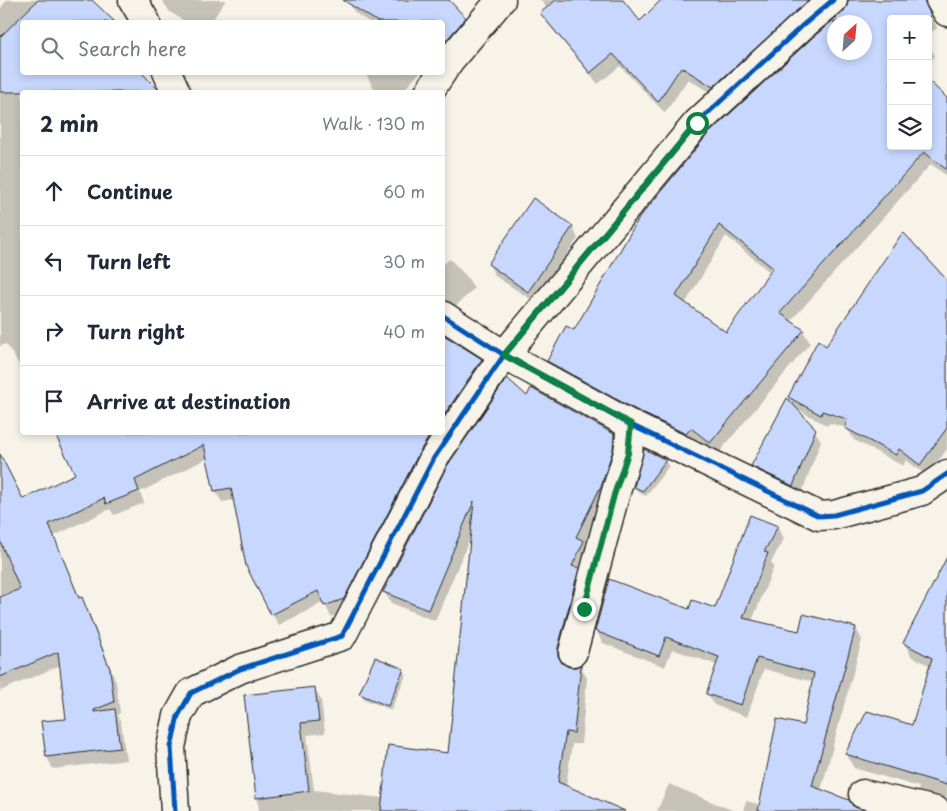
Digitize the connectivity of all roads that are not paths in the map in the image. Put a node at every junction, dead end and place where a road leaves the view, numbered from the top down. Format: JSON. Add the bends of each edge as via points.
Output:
{"nodes":[{"id":1,"x":133,"y":0,"type":"edge"},
{"id":2,"x":501,"y":0,"type":"edge"},
{"id":3,"x":833,"y":0,"type":"edge"},
{"id":4,"x":940,"y":0,"type":"edge"},
{"id":5,"x":947,"y":12,"type":"edge"},
{"id":6,"x":145,"y":20,"type":"edge"},
{"id":7,"x":445,"y":68,"type":"edge"},
{"id":8,"x":168,"y":75,"type":"edge"},
{"id":9,"x":440,"y":75,"type":"edge"},
{"id":10,"x":175,"y":90,"type":"edge"},
{"id":11,"x":430,"y":90,"type":"edge"},
{"id":12,"x":445,"y":317,"type":"edge"},
{"id":13,"x":504,"y":355,"type":"junction"},
{"id":14,"x":631,"y":424,"type":"junction"},
{"id":15,"x":947,"y":474,"type":"edge"},
{"id":16,"x":573,"y":652,"type":"dead end"},
{"id":17,"x":863,"y":794,"type":"dead end"},
{"id":18,"x":175,"y":811,"type":"edge"},
{"id":19,"x":936,"y":811,"type":"edge"}],
"edges":[{"from":1,"to":6,"type":"street"},
{"from":2,"to":7,"type":"street"},
{"from":3,"to":13,"type":"street","via":[[697,123]]},
{"from":4,"to":5,"type":"street"},
{"from":8,"to":10,"type":"street"},
{"from":9,"to":11,"type":"street"},
{"from":12,"to":13,"type":"street"},
{"from":13,"to":14,"type":"street"},
{"from":13,"to":18,"type":"street","via":[[434,458],[342,636],[240,669],[191,693],[178,716],[171,748]]},
{"from":14,"to":15,"type":"street","via":[[819,516],[834,515],[922,491]]},
{"from":14,"to":16,"type":"street","via":[[628,453]]},
{"from":17,"to":19,"type":"street"}]}
